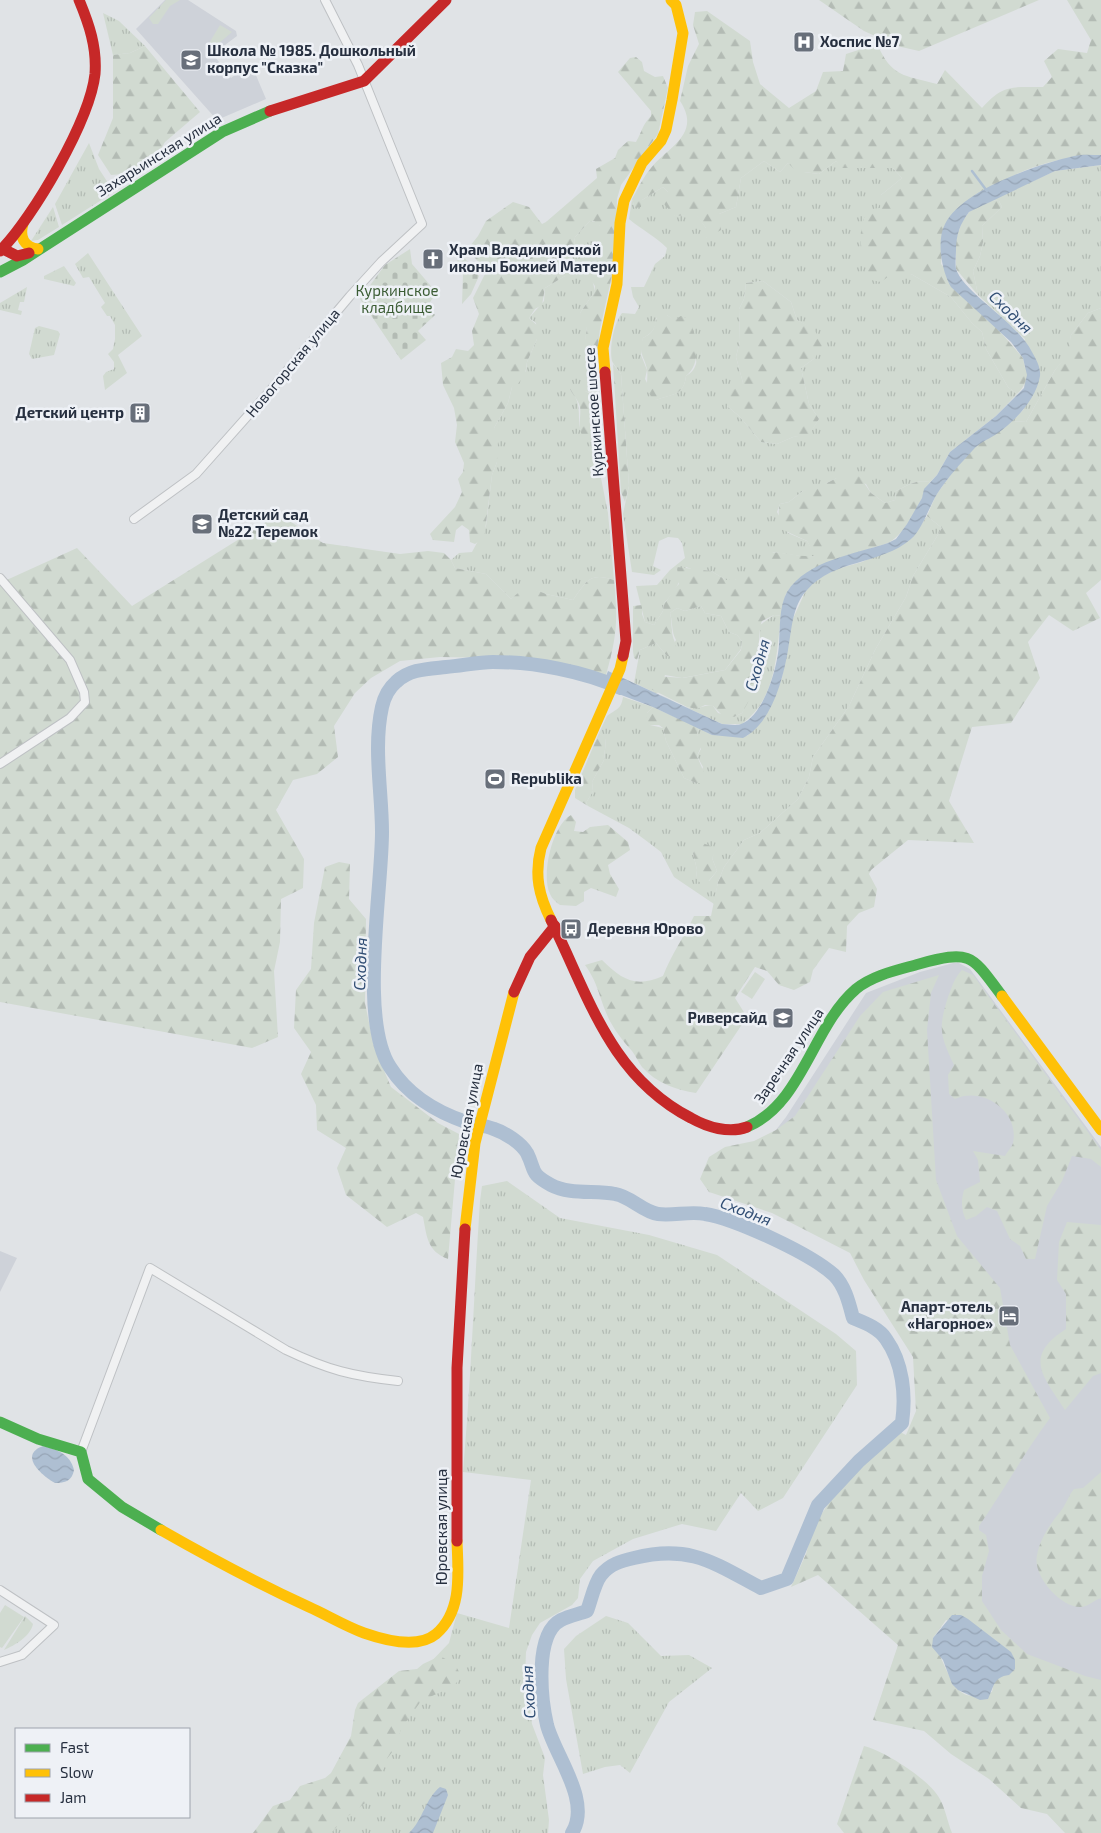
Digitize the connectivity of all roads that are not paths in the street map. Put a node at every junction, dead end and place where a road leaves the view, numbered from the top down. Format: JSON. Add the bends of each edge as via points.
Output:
{"nodes":[{"id":1,"x":325,"y":0,"type":"edge"},
{"id":2,"x":446,"y":0,"type":"edge"},
{"id":3,"x":671,"y":0,"type":"edge"},
{"id":4,"x":82,"y":4,"type":"edge"},
{"id":5,"x":364,"y":81,"type":"junction"},
{"id":6,"x":24,"y":220,"type":"junction"},
{"id":7,"x":38,"y":249,"type":"junction"},
{"id":8,"x":1,"y":250,"type":"edge"},
{"id":9,"x":0,"y":272,"type":"edge"},
{"id":10,"x":134,"y":519,"type":"dead end"},
{"id":11,"x":0,"y":578,"type":"edge"},
{"id":12,"x":611,"y":688,"type":"joint"},
{"id":13,"x":0,"y":764,"type":"edge"},
{"id":14,"x":555,"y":926,"type":"junction"},
{"id":15,"x":1101,"y":1130,"type":"edge"},
{"id":16,"x":398,"y":1380,"type":"dead end"},
{"id":17,"x":0,"y":1422,"type":"edge"},
{"id":18,"x":81,"y":1452,"type":"junction"},
{"id":19,"x":0,"y":1590,"type":"edge"},
{"id":20,"x":0,"y":1662,"type":"edge"}],
"edges":[{"from":1,"to":5,"type":"street","name":"Новогорская улица","via":[[346,37]]},
{"from":2,"to":5,"type":"street","name":"Захарьинская улица"},
{"from":3,"to":12,"type":"street","name":"Куркинское шоссе","via":[[676,5],[683,33],[672,100],[661,141],[642,163],[624,202],[617,284],[603,348],[626,623],[620,669]]},
{"from":4,"to":6,"type":"street","via":[[94,43],[96,63],[91,100],[61,160]]},
{"from":5,"to":7,"type":"street","name":"Захарьинская улица","via":[[278,108],[222,132]]},
{"from":5,"to":10,"type":"street","name":"Новогорская улица","via":[[422,224],[350,296],[196,474]]},
{"from":6,"to":7,"type":"street","via":[[22,240],[27,246]]},
{"from":6,"to":8,"type":"street"},
{"from":7,"to":8,"type":"street","name":"Захарьинская улица","via":[[17,256]]},
{"from":7,"to":9,"type":"street","name":"Захарьинская улица"},
{"from":11,"to":13,"type":"street","via":[[70,660],[85,702],[70,718]]},
{"from":12,"to":14,"type":"street","name":"Заречная улица","via":[[538,861],[540,890]]},
{"from":14,"to":15,"type":"street","name":"Заречная улица","via":[[589,1000],[625,1064],[668,1104],[712,1127],[741,1129],[752,1126],[771,1112],[837,1011],[856,989],[944,956],[961,954],[979,964]]},
{"from":14,"to":18,"type":"street","name":"Юровская улица","via":[[528,959],[514,986],[476,1141],[461,1288],[458,1582],[448,1620],[436,1634],[418,1642],[364,1633],[232,1571],[122,1507],[88,1479]]},
{"from":16,"to":18,"type":"street","via":[[349,1374],[303,1358],[150,1268]]},
{"from":17,"to":18,"type":"street","via":[[38,1439]]},
{"from":19,"to":20,"type":"street","via":[[54,1625],[22,1655]]}]}
